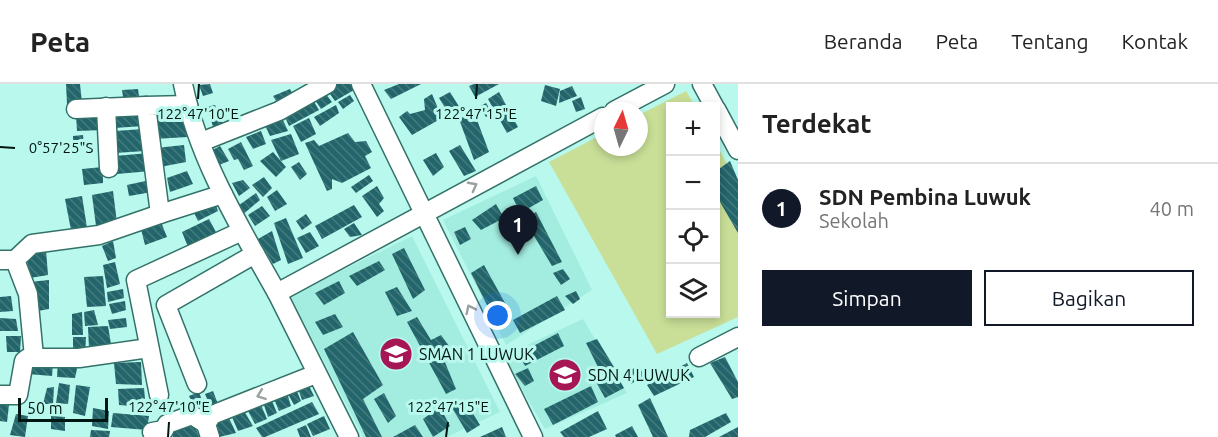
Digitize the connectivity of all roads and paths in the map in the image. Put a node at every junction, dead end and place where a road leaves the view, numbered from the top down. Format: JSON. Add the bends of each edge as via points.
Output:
{"nodes":[{"id":1,"x":183,"y":84,"type":"edge"},
{"id":2,"x":327,"y":84,"type":"edge"},
{"id":3,"x":361,"y":84,"type":"edge"},
{"id":4,"x":665,"y":84,"type":"edge"},
{"id":5,"x":702,"y":84,"type":"edge"},
{"id":6,"x":631,"y":102,"type":"edge"},
{"id":7,"x":712,"y":102,"type":"edge"},
{"id":8,"x":188,"y":105,"type":"junction"},
{"id":9,"x":146,"y":106,"type":"junction"},
{"id":10,"x":106,"y":107,"type":"junction"},
{"id":11,"x":76,"y":109,"type":"dead end"},
{"id":12,"x":720,"y":117,"type":"edge"},
{"id":13,"x":594,"y":122,"type":"edge"},
{"id":14,"x":201,"y":142,"type":"junction"},
{"id":15,"x":738,"y":150,"type":"edge"},
{"id":16,"x":109,"y":168,"type":"dead end"},
{"id":17,"x":223,"y":194,"type":"junction"},
{"id":18,"x":422,"y":213,"type":"junction"},
{"id":19,"x":160,"y":214,"type":"junction"},
{"id":20,"x":242,"y":231,"type":"junction"},
{"id":21,"x":255,"y":254,"type":"junction"},
{"id":22,"x":7,"y":260,"type":"edge"},
{"id":23,"x":277,"y":293,"type":"junction"},
{"id":24,"x":738,"y":337,"type":"edge"},
{"id":25,"x":149,"y":348,"type":"junction"},
{"id":26,"x":34,"y":357,"type":"junction"},
{"id":27,"x":699,"y":357,"type":"dead end"},
{"id":28,"x":316,"y":374,"type":"junction"},
{"id":29,"x":197,"y":384,"type":"dead end"},
{"id":30,"x":0,"y":394,"type":"edge"},
{"id":31,"x":159,"y":395,"type":"dead end"},
{"id":32,"x":208,"y":430,"type":"edge"},
{"id":33,"x":152,"y":432,"type":"dead end"},
{"id":34,"x":349,"y":437,"type":"edge"},
{"id":35,"x":533,"y":437,"type":"edge"}],
"edges":[{"from":1,"to":8,"type":"street"},
{"from":2,"to":14,"type":"street","via":[[279,111]]},
{"from":3,"to":18,"type":"street"},
{"from":4,"to":6,"type":"street"},
{"from":5,"to":7,"type":"street"},
{"from":8,"to":9,"type":"street"},
{"from":8,"to":14,"type":"street"},
{"from":9,"to":10,"type":"street"},
{"from":9,"to":19,"type":"street"},
{"from":10,"to":11,"type":"street"},
{"from":10,"to":16,"type":"street"},
{"from":12,"to":15,"type":"street"},
{"from":18,"to":13,"type":"street","one_way":true},
{"from":14,"to":17,"type":"street"},
{"from":17,"to":19,"type":"street"},
{"from":17,"to":20,"type":"street"},
{"from":18,"to":23,"type":"street"},
{"from":35,"to":18,"type":"street","one_way":true},
{"from":19,"to":22,"type":"street","via":[[99,235],[32,244]]},
{"from":20,"to":21,"type":"street"},
{"from":20,"to":25,"type":"street","via":[[137,278]]},
{"from":21,"to":23,"type":"street"},
{"from":21,"to":29,"type":"street","via":[[166,305]]},
{"from":22,"to":26,"type":"street","via":[[27,294]]},
{"from":23,"to":28,"type":"street"},
{"from":24,"to":27,"type":"street"},
{"from":25,"to":26,"type":"street","via":[[79,358]]},
{"from":25,"to":31,"type":"street"},
{"from":26,"to":30,"type":"street","via":[[24,361],[18,395]]},
{"from":28,"to":32,"type":"street","one_way":true,"via":[[212,415]]},
{"from":28,"to":34,"type":"street"},
{"from":32,"to":33,"type":"street","via":[[192,415]]}]}
